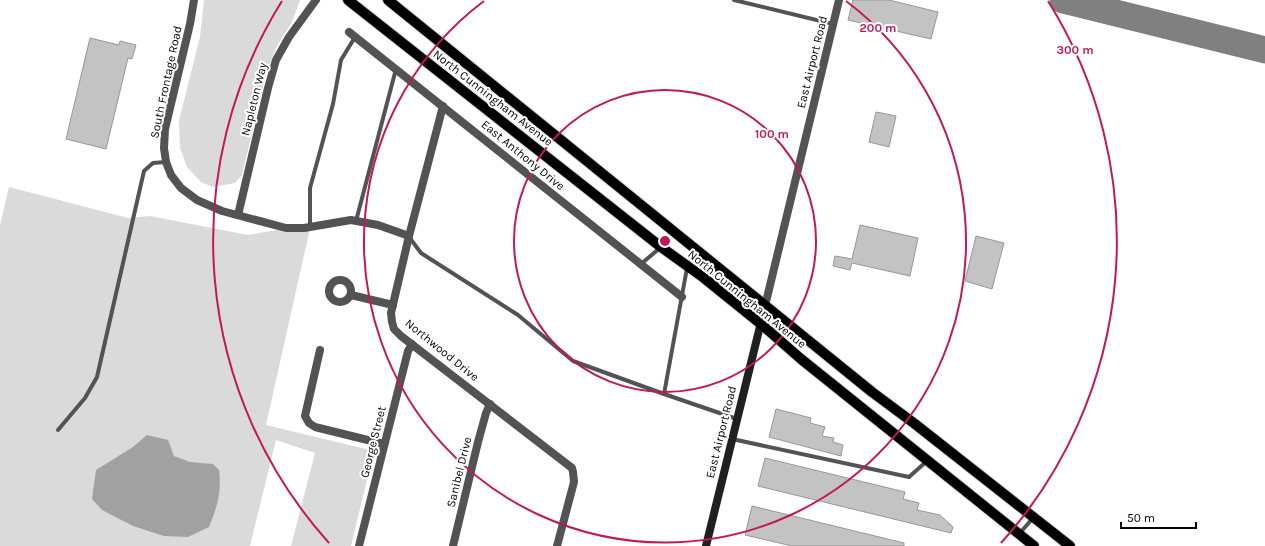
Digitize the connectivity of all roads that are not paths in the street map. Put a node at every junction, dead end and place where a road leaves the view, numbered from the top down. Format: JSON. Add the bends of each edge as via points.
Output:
{"nodes":[{"id":1,"x":194,"y":0,"type":"edge"},
{"id":2,"x":316,"y":0,"type":"edge"},
{"id":3,"x":348,"y":0,"type":"edge"},
{"id":4,"x":388,"y":0,"type":"edge"},
{"id":5,"x":734,"y":0,"type":"edge"},
{"id":6,"x":839,"y":0,"type":"edge"},
{"id":7,"x":833,"y":24,"type":"junction"},
{"id":8,"x":352,"y":34,"type":"joint"},
{"id":9,"x":396,"y":69,"type":"junction"},
{"id":10,"x":443,"y":106,"type":"junction"},
{"id":11,"x":166,"y":162,"type":"junction"},
{"id":12,"x":238,"y":215,"type":"junction"},
{"id":13,"x":356,"y":221,"type":"junction"},
{"id":14,"x":310,"y":227,"type":"junction"},
{"id":15,"x":409,"y":236,"type":"junction"},
{"id":16,"x":661,"y":246,"type":"junction"},
{"id":17,"x":641,"y":264,"type":"junction"},
{"id":18,"x":688,"y":266,"type":"junction"},
{"id":19,"x":351,"y":295,"type":"dead end"},
{"id":20,"x":682,"y":297,"type":"junction"},
{"id":21,"x":393,"y":305,"type":"junction"},
{"id":22,"x":765,"y":306,"type":"junction"},
{"id":23,"x":761,"y":324,"type":"junction"},
{"id":24,"x":412,"y":344,"type":"junction"},
{"id":25,"x":320,"y":350,"type":"dead end"},
{"id":26,"x":664,"y":394,"type":"junction"},
{"id":27,"x":490,"y":404,"type":"junction"},
{"id":28,"x":737,"y":419,"type":"junction"},
{"id":29,"x":58,"y":430,"type":"dead end"},
{"id":30,"x":732,"y":439,"type":"junction"},
{"id":31,"x":384,"y":444,"type":"junction"},
{"id":32,"x":928,"y":461,"type":"junction"},
{"id":33,"x":1033,"y":517,"type":"junction"},
{"id":34,"x":1019,"y":534,"type":"junction"},
{"id":35,"x":359,"y":546,"type":"edge"},
{"id":36,"x":453,"y":546,"type":"edge"},
{"id":37,"x":557,"y":546,"type":"edge"},
{"id":38,"x":706,"y":546,"type":"edge"},
{"id":39,"x":1034,"y":546,"type":"edge"},
{"id":40,"x":1070,"y":546,"type":"edge"}],
"edges":[{"from":1,"to":11,"type":"street","name":"South Frontage Road","via":[[165,129]]},
{"from":2,"to":12,"type":"street","name":"Napleton Way","via":[[288,37],[276,60]]},
{"from":3,"to":16,"type":"main road","name":"North Cunningham Avenue"},
{"from":4,"to":22,"type":"main road","name":"North Cunningham Avenue"},
{"from":5,"to":7,"type":"lane"},
{"from":6,"to":7,"type":"street","name":"East Airport Road"},
{"from":7,"to":22,"type":"street","name":"East Airport Road"},
{"from":8,"to":9,"type":"street","name":"East Anthony Drive"},
{"from":8,"to":14,"type":"lane","via":[[341,60],[333,104],[310,188]]},
{"from":9,"to":10,"type":"street","name":"East Anthony Drive"},
{"from":9,"to":13,"type":"lane"},
{"from":10,"to":15,"type":"street","name":"Northwood Drive"},
{"from":10,"to":17,"type":"street","name":"East Anthony Drive"},
{"from":11,"to":12,"type":"street","name":"South Frontage Road","via":[[171,175],[181,188],[197,200]]},
{"from":11,"to":29,"type":"lane","via":[[153,163],[144,172],[97,377],[85,398]]},
{"from":12,"to":14,"type":"street","name":"South Frontage Road","via":[[286,228]]},
{"from":13,"to":14,"type":"street","name":"South Frontage Road"},
{"from":13,"to":15,"type":"street","name":"South Frontage Road","via":[[378,225]]},
{"from":15,"to":21,"type":"street","name":"Northwood Drive"},
{"from":15,"to":26,"type":"lane","via":[[421,253],[518,315],[573,361]]},
{"from":16,"to":17,"type":"lane"},
{"from":16,"to":18,"type":"main road","name":"North Cunningham Avenue"},
{"from":17,"to":20,"type":"street","name":"East Anthony Drive"},
{"from":18,"to":20,"type":"lane"},
{"from":18,"to":23,"type":"main road","name":"North Cunningham Avenue"},
{"from":19,"to":21,"type":"street"},
{"from":20,"to":26,"type":"lane"},
{"from":21,"to":24,"type":"street","name":"Northwood Drive","via":[[394,329]]},
{"from":22,"to":23,"type":"street","name":"East Airport Road"},
{"from":22,"to":33,"type":"main road","name":"North Cunningham Avenue"},
{"from":23,"to":28,"type":"street","name":"East Airport Road"},
{"from":23,"to":32,"type":"main road","name":"North Cunningham Avenue"},
{"from":24,"to":27,"type":"street","name":"Northwood Drive"},
{"from":24,"to":31,"type":"street","name":"George Street"},
{"from":25,"to":31,"type":"street","via":[[304,416],[315,427]]},
{"from":26,"to":28,"type":"lane"},
{"from":27,"to":36,"type":"street","name":"Sanibel Drive","via":[[478,442]]},
{"from":27,"to":37,"type":"street","name":"Northwood Drive","via":[[572,468],[574,482]]},
{"from":28,"to":30,"type":"street","name":"East Airport Road"},
{"from":30,"to":32,"type":"lane","via":[[909,477]]},
{"from":30,"to":38,"type":"street","name":"East Airport Road"},
{"from":31,"to":35,"type":"street","name":"George Street"},
{"from":32,"to":34,"type":"main road","name":"North Cunningham Avenue"},
{"from":33,"to":34,"type":"lane"},
{"from":33,"to":40,"type":"main road","name":"North Cunningham Avenue"},
{"from":34,"to":39,"type":"main road","name":"North Cunningham Avenue"}]}
